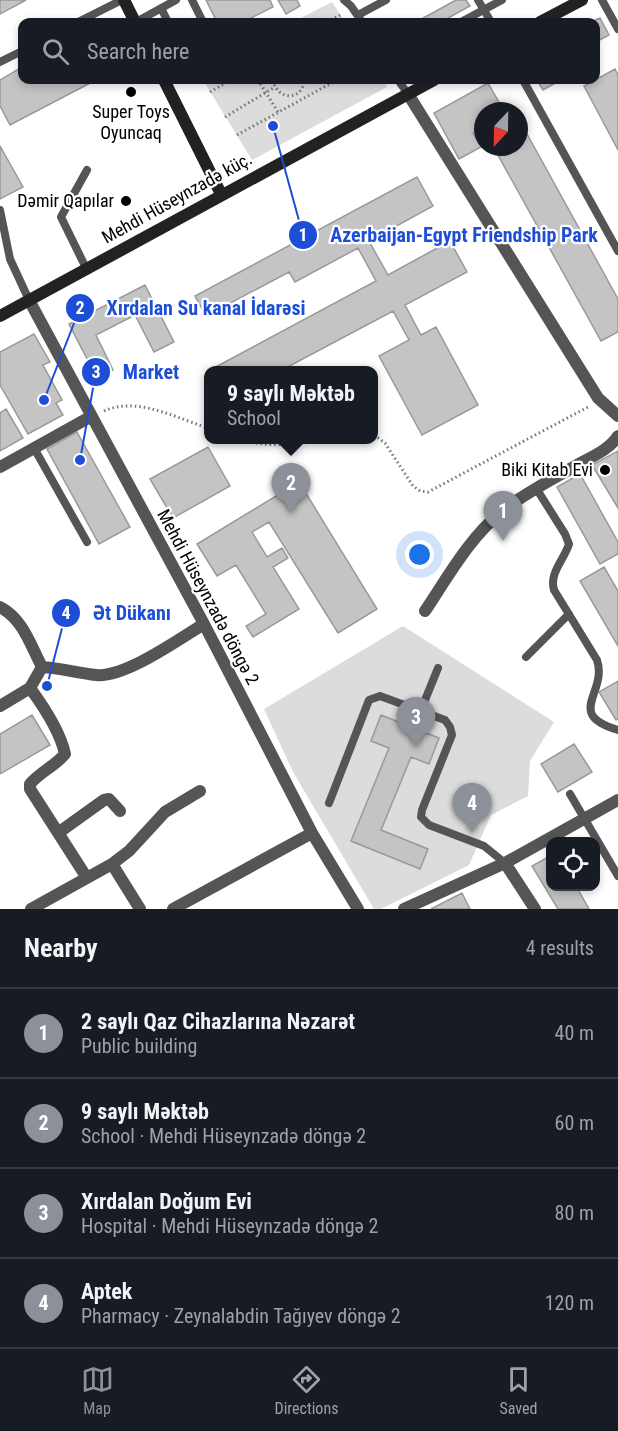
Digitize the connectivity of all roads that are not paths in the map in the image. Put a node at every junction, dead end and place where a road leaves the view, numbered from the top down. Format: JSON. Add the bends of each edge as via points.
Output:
{"nodes":[{"id":1,"x":123,"y":0,"type":"edge"},
{"id":2,"x":176,"y":0,"type":"edge"},
{"id":3,"x":192,"y":0,"type":"edge"},
{"id":4,"x":344,"y":0,"type":"edge"},
{"id":5,"x":386,"y":0,"type":"edge"},
{"id":6,"x":478,"y":0,"type":"edge"},
{"id":7,"x":502,"y":0,"type":"edge"},
{"id":8,"x":582,"y":0,"type":"edge"},
{"id":9,"x":602,"y":0,"type":"edge"},
{"id":10,"x":161,"y":8,"type":"junction"},
{"id":11,"x":484,"y":10,"type":"junction"},
{"id":12,"x":86,"y":18,"type":"edge"},
{"id":13,"x":133,"y":18,"type":"edge"},
{"id":14,"x":142,"y":18,"type":"edge"},
{"id":15,"x":166,"y":18,"type":"edge"},
{"id":16,"x":201,"y":18,"type":"edge"},
{"id":17,"x":359,"y":18,"type":"edge"},
{"id":18,"x":361,"y":18,"type":"edge"},
{"id":19,"x":469,"y":18,"type":"edge"},
{"id":20,"x":489,"y":18,"type":"edge"},
{"id":21,"x":548,"y":18,"type":"edge"},
{"id":22,"x":618,"y":29,"type":"edge"},
{"id":23,"x":18,"y":53,"type":"edge"},
{"id":24,"x":0,"y":62,"type":"edge"},
{"id":25,"x":166,"y":84,"type":"edge"},
{"id":26,"x":401,"y":84,"type":"edge"},
{"id":27,"x":427,"y":84,"type":"edge"},
{"id":28,"x":525,"y":84,"type":"edge"},
{"id":29,"x":408,"y":94,"type":"junction"},
{"id":30,"x":87,"y":170,"type":"dead end"},
{"id":31,"x":221,"y":194,"type":"junction"},
{"id":32,"x":0,"y":210,"type":"edge"},
{"id":33,"x":618,"y":251,"type":"edge"},
{"id":34,"x":86,"y":268,"type":"junction"},
{"id":35,"x":29,"y":300,"type":"junction"},
{"id":36,"x":0,"y":316,"type":"edge"},
{"id":37,"x":618,"y":416,"type":"edge"},
{"id":38,"x":90,"y":417,"type":"junction"},
{"id":39,"x":618,"y":436,"type":"edge"},
{"id":40,"x":34,"y":448,"type":"junction"},
{"id":41,"x":0,"y":467,"type":"edge"},
{"id":42,"x":536,"y":488,"type":"junction"},
{"id":43,"x":87,"y":542,"type":"dead end"},
{"id":44,"x":0,"y":607,"type":"edge"},
{"id":45,"x":425,"y":611,"type":"dead end"},
{"id":46,"x":569,"y":614,"type":"junction"},
{"id":47,"x":204,"y":624,"type":"junction"},
{"id":48,"x":526,"y":657,"type":"dead end"},
{"id":49,"x":42,"y":667,"type":"junction"},
{"id":50,"x":438,"y":668,"type":"dead end"},
{"id":51,"x":30,"y":688,"type":"junction"},
{"id":52,"x":0,"y":706,"type":"edge"},
{"id":53,"x":421,"y":710,"type":"junction"},
{"id":54,"x":618,"y":730,"type":"edge"},
{"id":55,"x":200,"y":791,"type":"dead end"},
{"id":56,"x":570,"y":794,"type":"dead end"},
{"id":57,"x":618,"y":800,"type":"edge"},
{"id":58,"x":329,"y":803,"type":"dead end"},
{"id":59,"x":120,"y":811,"type":"dead end"},
{"id":60,"x":585,"y":819,"type":"junction"},
{"id":61,"x":312,"y":833,"type":"junction"},
{"id":62,"x":58,"y":834,"type":"junction"},
{"id":63,"x":505,"y":863,"type":"junction"},
{"id":64,"x":112,"y":864,"type":"junction"},
{"id":65,"x":618,"y":876,"type":"edge"},
{"id":66,"x":87,"y":879,"type":"junction"},
{"id":67,"x":31,"y":909,"type":"edge"},
{"id":68,"x":140,"y":909,"type":"edge"},
{"id":69,"x":173,"y":909,"type":"edge"},
{"id":70,"x":358,"y":909,"type":"edge"},
{"id":71,"x":404,"y":909,"type":"edge"},
{"id":72,"x":536,"y":909,"type":"edge"}],
"edges":[{"from":1,"to":12,"type":"lane"},
{"from":1,"to":13,"type":"street"},
{"from":2,"to":10,"type":"lane"},
{"from":3,"to":16,"type":"lane"},
{"from":4,"to":17,"type":"lane"},
{"from":5,"to":18,"type":"lane"},
{"from":6,"to":11,"type":"lane"},
{"from":7,"to":11,"type":"lane"},
{"from":8,"to":21,"type":"street"},
{"from":9,"to":22,"type":"lane"},
{"from":10,"to":14,"type":"lane"},
{"from":10,"to":15,"type":"lane"},
{"from":11,"to":19,"type":"lane"},
{"from":11,"to":20,"type":"lane"},
{"from":23,"to":24,"type":"lane"},
{"from":25,"to":31,"type":"street"},
{"from":26,"to":29,"type":"lane"},
{"from":27,"to":29,"type":"street","name":"Mehdi Hüseynzadə küç."},
{"from":28,"to":33,"type":"lane"},
{"from":29,"to":31,"type":"street","name":"Mehdi Hüseynzadə küç."},
{"from":29,"to":37,"type":"street","via":[[598,398]]},
{"from":30,"to":34,"type":"lane","via":[[61,218]]},
{"from":31,"to":34,"type":"street","name":"Mehdi Hüseynzadə küç."},
{"from":32,"to":35,"type":"lane","via":[[10,260]]},
{"from":34,"to":35,"type":"street","name":"Mehdi Hüseynzadə küç."},
{"from":35,"to":36,"type":"street","name":"Mehdi Hüseynzadə küç."},
{"from":35,"to":38,"type":"street","name":"Mehdi Hüseynzadə döngə 2"},
{"from":38,"to":40,"type":"street"},
{"from":38,"to":47,"type":"street","name":"Mehdi Hüseynzadə döngə 2"},
{"from":39,"to":42,"type":"street","via":[[606,448]]},
{"from":40,"to":41,"type":"street"},
{"from":40,"to":43,"type":"lane"},
{"from":42,"to":45,"type":"street","via":[[506,508],[477,535]]},
{"from":42,"to":46,"type":"lane","via":[[569,544],[552,582]]},
{"from":44,"to":49,"type":"street","via":[[19,620]]},
{"from":46,"to":48,"type":"lane"},
{"from":46,"to":54,"type":"lane","via":[[599,667],[592,717]]},
{"from":47,"to":49,"type":"street","via":[[120,672],[96,675]]},
{"from":47,"to":61,"type":"street","name":"Mehdi Hüseynzadə döngə 2"},
{"from":49,"to":51,"type":"street"},
{"from":50,"to":53,"type":"lane"},
{"from":51,"to":52,"type":"street"},
{"from":51,"to":62,"type":"street","via":[[63,743],[65,754],[30,784]]},
{"from":53,"to":58,"type":"lane","via":[[380,696],[369,700]]},
{"from":53,"to":63,"type":"lane","via":[[445,720],[453,735],[421,817],[429,825],[483,846]]},
{"from":55,"to":64,"type":"street","via":[[165,812]]},
{"from":56,"to":60,"type":"lane"},
{"from":57,"to":60,"type":"street"},
{"from":59,"to":62,"type":"street","via":[[109,799],[104,800]]},
{"from":60,"to":63,"type":"street"},
{"from":60,"to":65,"type":"lane"},
{"from":61,"to":69,"type":"street"},
{"from":61,"to":70,"type":"street","name":"Mehdi Hüseynzadə döngə 2"},
{"from":62,"to":66,"type":"street"},
{"from":63,"to":71,"type":"street"},
{"from":63,"to":72,"type":"street"},
{"from":64,"to":66,"type":"street"},
{"from":64,"to":68,"type":"street"},
{"from":66,"to":67,"type":"street"}]}
